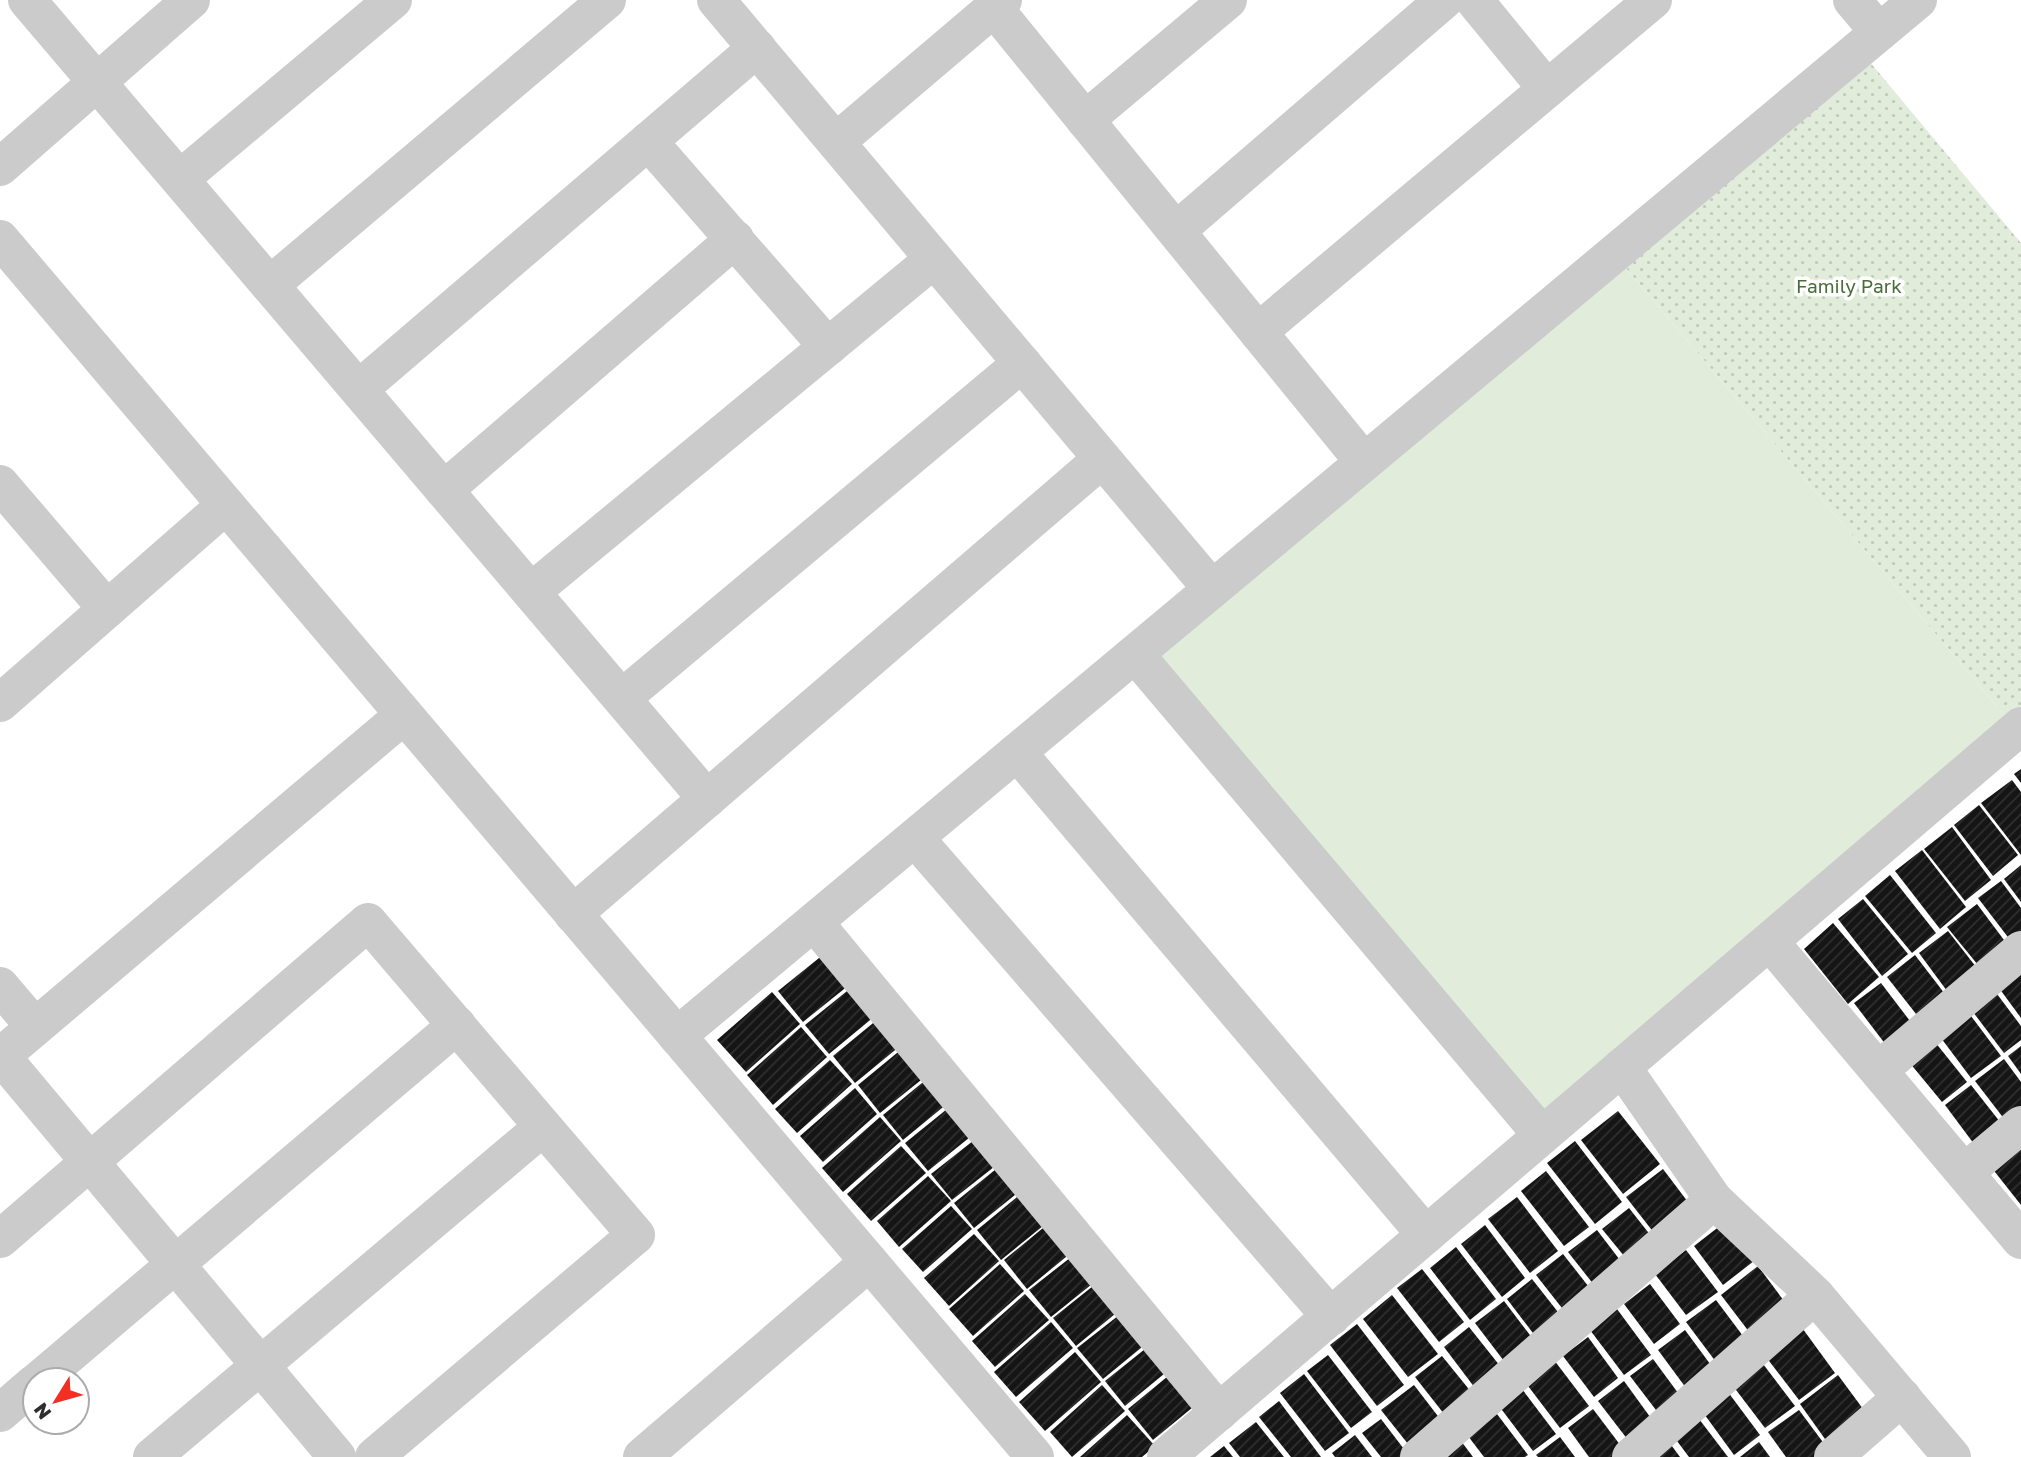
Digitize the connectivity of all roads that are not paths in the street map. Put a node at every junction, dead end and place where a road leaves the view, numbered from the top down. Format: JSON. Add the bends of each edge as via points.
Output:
{"nodes":[{"id":1,"x":27,"y":0,"type":"edge"},
{"id":2,"x":191,"y":0,"type":"edge"},
{"id":3,"x":393,"y":0,"type":"edge"},
{"id":4,"x":607,"y":0,"type":"edge"},
{"id":5,"x":716,"y":0,"type":"edge"},
{"id":6,"x":1228,"y":0,"type":"edge"},
{"id":7,"x":1444,"y":0,"type":"edge"},
{"id":8,"x":1474,"y":0,"type":"edge"},
{"id":9,"x":1653,"y":0,"type":"edge"},
{"id":10,"x":1852,"y":0,"type":"edge"},
{"id":11,"x":1918,"y":0,"type":"edge"},
{"id":12,"x":998,"y":4,"type":"edge"},
{"id":13,"x":1879,"y":32,"type":"junction"},
{"id":14,"x":757,"y":48,"type":"junction"},
{"id":15,"x":96,"y":80,"type":"junction"},
{"id":16,"x":1547,"y":89,"type":"junction"},
{"id":17,"x":1085,"y":120,"type":"junction"},
{"id":18,"x":648,"y":141,"type":"junction"},
{"id":19,"x":836,"y":142,"type":"junction"},
{"id":20,"x":0,"y":166,"type":"edge"},
{"id":21,"x":180,"y":179,"type":"junction"},
{"id":22,"x":1176,"y":231,"type":"junction"},
{"id":23,"x":735,"y":239,"type":"junction"},
{"id":24,"x":0,"y":240,"type":"edge"},
{"id":25,"x":934,"y":259,"type":"junction"},
{"id":26,"x":270,"y":285,"type":"junction"},
{"id":27,"x":1258,"y":332,"type":"junction"},
{"id":28,"x":828,"y":347,"type":"junction"},
{"id":29,"x":1022,"y":363,"type":"junction"},
{"id":30,"x":359,"y":389,"type":"junction"},
{"id":31,"x":1102,"y":459,"type":"junction"},
{"id":32,"x":1364,"y":462,"type":"junction"},
{"id":33,"x":444,"y":490,"type":"junction"},
{"id":34,"x":5,"y":501,"type":"edge"},
{"id":35,"x":226,"y":505,"type":"junction"},
{"id":36,"x":1212,"y":589,"type":"junction"},
{"id":37,"x":531,"y":592,"type":"junction"},
{"id":38,"x":107,"y":609,"type":"junction"},
{"id":39,"x":1135,"y":654,"type":"junction"},
{"id":40,"x":622,"y":698,"type":"junction"},
{"id":41,"x":0,"y":703,"type":"edge"},
{"id":42,"x":404,"y":715,"type":"junction"},
{"id":43,"x":2021,"y":726,"type":"edge"},
{"id":44,"x":1017,"y":752,"type":"junction"},
{"id":45,"x":707,"y":799,"type":"junction"},
{"id":46,"x":915,"y":838,"type":"junction"},
{"id":47,"x":573,"y":914,"type":"junction"},
{"id":48,"x":814,"y":922,"type":"junction"},
{"id":49,"x":1769,"y":942,"type":"junction"},
{"id":50,"x":2021,"y":950,"type":"edge"},
{"id":51,"x":0,"y":986,"type":"edge"},
{"id":52,"x":457,"y":1026,"type":"junction"},
{"id":53,"x":35,"y":1027,"type":"junction"},
{"id":54,"x":677,"y":1036,"type":"junction"},
{"id":55,"x":1,"y":1056,"type":"edge"},
{"id":56,"x":1622,"y":1067,"type":"junction"},
{"id":57,"x":1879,"y":1070,"type":"junction"},
{"id":58,"x":2021,"y":1125,"type":"edge"},
{"id":59,"x":543,"y":1127,"type":"junction"},
{"id":60,"x":1542,"y":1135,"type":"junction"},
{"id":61,"x":90,"y":1161,"type":"junction"},
{"id":62,"x":1965,"y":1172,"type":"junction"},
{"id":63,"x":1714,"y":1200,"type":"junction"},
{"id":64,"x":1426,"y":1235,"type":"junction"},
{"id":65,"x":0,"y":1239,"type":"edge"},
{"id":66,"x":2021,"y":1240,"type":"edge"},
{"id":67,"x":869,"y":1262,"type":"junction"},
{"id":68,"x":176,"y":1264,"type":"junction"},
{"id":69,"x":1815,"y":1295,"type":"junction"},
{"id":70,"x":1331,"y":1317,"type":"junction"},
{"id":71,"x":56,"y":1366,"type":"edge"},
{"id":72,"x":261,"y":1366,"type":"junction"},
{"id":73,"x":21,"y":1395,"type":"edge"},
{"id":74,"x":1902,"y":1397,"type":"junction"},
{"id":75,"x":1219,"y":1412,"type":"junction"},
{"id":76,"x":0,"y":1413,"type":"edge"},
{"id":77,"x":152,"y":1457,"type":"edge"},
{"id":78,"x":337,"y":1457,"type":"edge"},
{"id":79,"x":374,"y":1457,"type":"edge"},
{"id":80,"x":642,"y":1457,"type":"edge"},
{"id":81,"x":1035,"y":1457,"type":"edge"},
{"id":82,"x":1166,"y":1457,"type":"edge"},
{"id":83,"x":1419,"y":1457,"type":"edge"},
{"id":84,"x":1630,"y":1457,"type":"edge"},
{"id":85,"x":1833,"y":1457,"type":"edge"},
{"id":86,"x":1952,"y":1457,"type":"edge"}],
"edges":[{"from":1,"to":15,"type":"street"},
{"from":2,"to":15,"type":"street"},
{"from":3,"to":21,"type":"street"},
{"from":4,"to":26,"type":"street"},
{"from":5,"to":14,"type":"street"},
{"from":6,"to":17,"type":"street"},
{"from":7,"to":22,"type":"street"},
{"from":8,"to":16,"type":"street"},
{"from":9,"to":16,"type":"street"},
{"from":10,"to":13,"type":"street"},
{"from":11,"to":13,"type":"street"},
{"from":12,"to":17,"type":"street"},
{"from":12,"to":19,"type":"street"},
{"from":13,"to":32,"type":"street"},
{"from":14,"to":18,"type":"street"},
{"from":14,"to":19,"type":"street"},
{"from":15,"to":20,"type":"street"},
{"from":15,"to":21,"type":"street"},
{"from":16,"to":27,"type":"street"},
{"from":17,"to":22,"type":"street"},
{"from":18,"to":23,"type":"street"},
{"from":18,"to":30,"type":"street"},
{"from":19,"to":25,"type":"street"},
{"from":21,"to":26,"type":"street"},
{"from":22,"to":27,"type":"street"},
{"from":23,"to":28,"type":"street"},
{"from":23,"to":33,"type":"street"},
{"from":24,"to":35,"type":"street"},
{"from":25,"to":28,"type":"street"},
{"from":25,"to":29,"type":"street"},
{"from":26,"to":30,"type":"street"},
{"from":27,"to":32,"type":"street"},
{"from":28,"to":37,"type":"street"},
{"from":29,"to":31,"type":"street"},
{"from":29,"to":40,"type":"street"},
{"from":30,"to":33,"type":"street"},
{"from":31,"to":36,"type":"street"},
{"from":31,"to":45,"type":"street"},
{"from":32,"to":36,"type":"street"},
{"from":33,"to":37,"type":"street"},
{"from":34,"to":38,"type":"street"},
{"from":35,"to":38,"type":"street"},
{"from":35,"to":42,"type":"street"},
{"from":36,"to":39,"type":"street"},
{"from":37,"to":40,"type":"street"},
{"from":38,"to":41,"type":"street"},
{"from":39,"to":44,"type":"street"},
{"from":39,"to":60,"type":"street"},
{"from":40,"to":45,"type":"street"},
{"from":42,"to":47,"type":"street"},
{"from":42,"to":53,"type":"street"},
{"from":43,"to":49,"type":"street"},
{"from":44,"to":46,"type":"street"},
{"from":44,"to":64,"type":"street"},
{"from":45,"to":47,"type":"street"},
{"from":46,"to":48,"type":"street"},
{"from":46,"to":70,"type":"street"},
{"from":47,"to":54,"type":"street"},
{"from":48,"to":54,"type":"street"},
{"from":48,"to":75,"type":"street"},
{"from":49,"to":56,"type":"street"},
{"from":49,"to":57,"type":"street"},
{"from":50,"to":57,"type":"street"},
{"from":51,"to":53,"type":"street"},
{"from":52,"to":59,"type":"street"},
{"from":52,"to":61,"type":"street","via":[[368,922]]},
{"from":52,"to":68,"type":"street"},
{"from":53,"to":55,"type":"street"},
{"from":54,"to":67,"type":"street"},
{"from":55,"to":61,"type":"street"},
{"from":56,"to":60,"type":"street"},
{"from":56,"to":63,"type":"street"},
{"from":57,"to":62,"type":"street"},
{"from":58,"to":62,"type":"street"},
{"from":59,"to":72,"type":"street"},
{"from":59,"to":79,"type":"street","via":[[636,1235]]},
{"from":60,"to":64,"type":"street"},
{"from":61,"to":65,"type":"street"},
{"from":61,"to":68,"type":"street"},
{"from":62,"to":66,"type":"street"},
{"from":63,"to":69,"type":"street"},
{"from":63,"to":83,"type":"street"},
{"from":64,"to":70,"type":"street"},
{"from":67,"to":80,"type":"street"},
{"from":67,"to":81,"type":"street"},
{"from":68,"to":71,"type":"street"},
{"from":68,"to":72,"type":"street"},
{"from":69,"to":74,"type":"street"},
{"from":69,"to":84,"type":"street"},
{"from":70,"to":75,"type":"street"},
{"from":72,"to":77,"type":"street"},
{"from":72,"to":78,"type":"street"},
{"from":73,"to":76,"type":"street"},
{"from":74,"to":85,"type":"street"},
{"from":74,"to":86,"type":"street"},
{"from":75,"to":82,"type":"street"}]}
